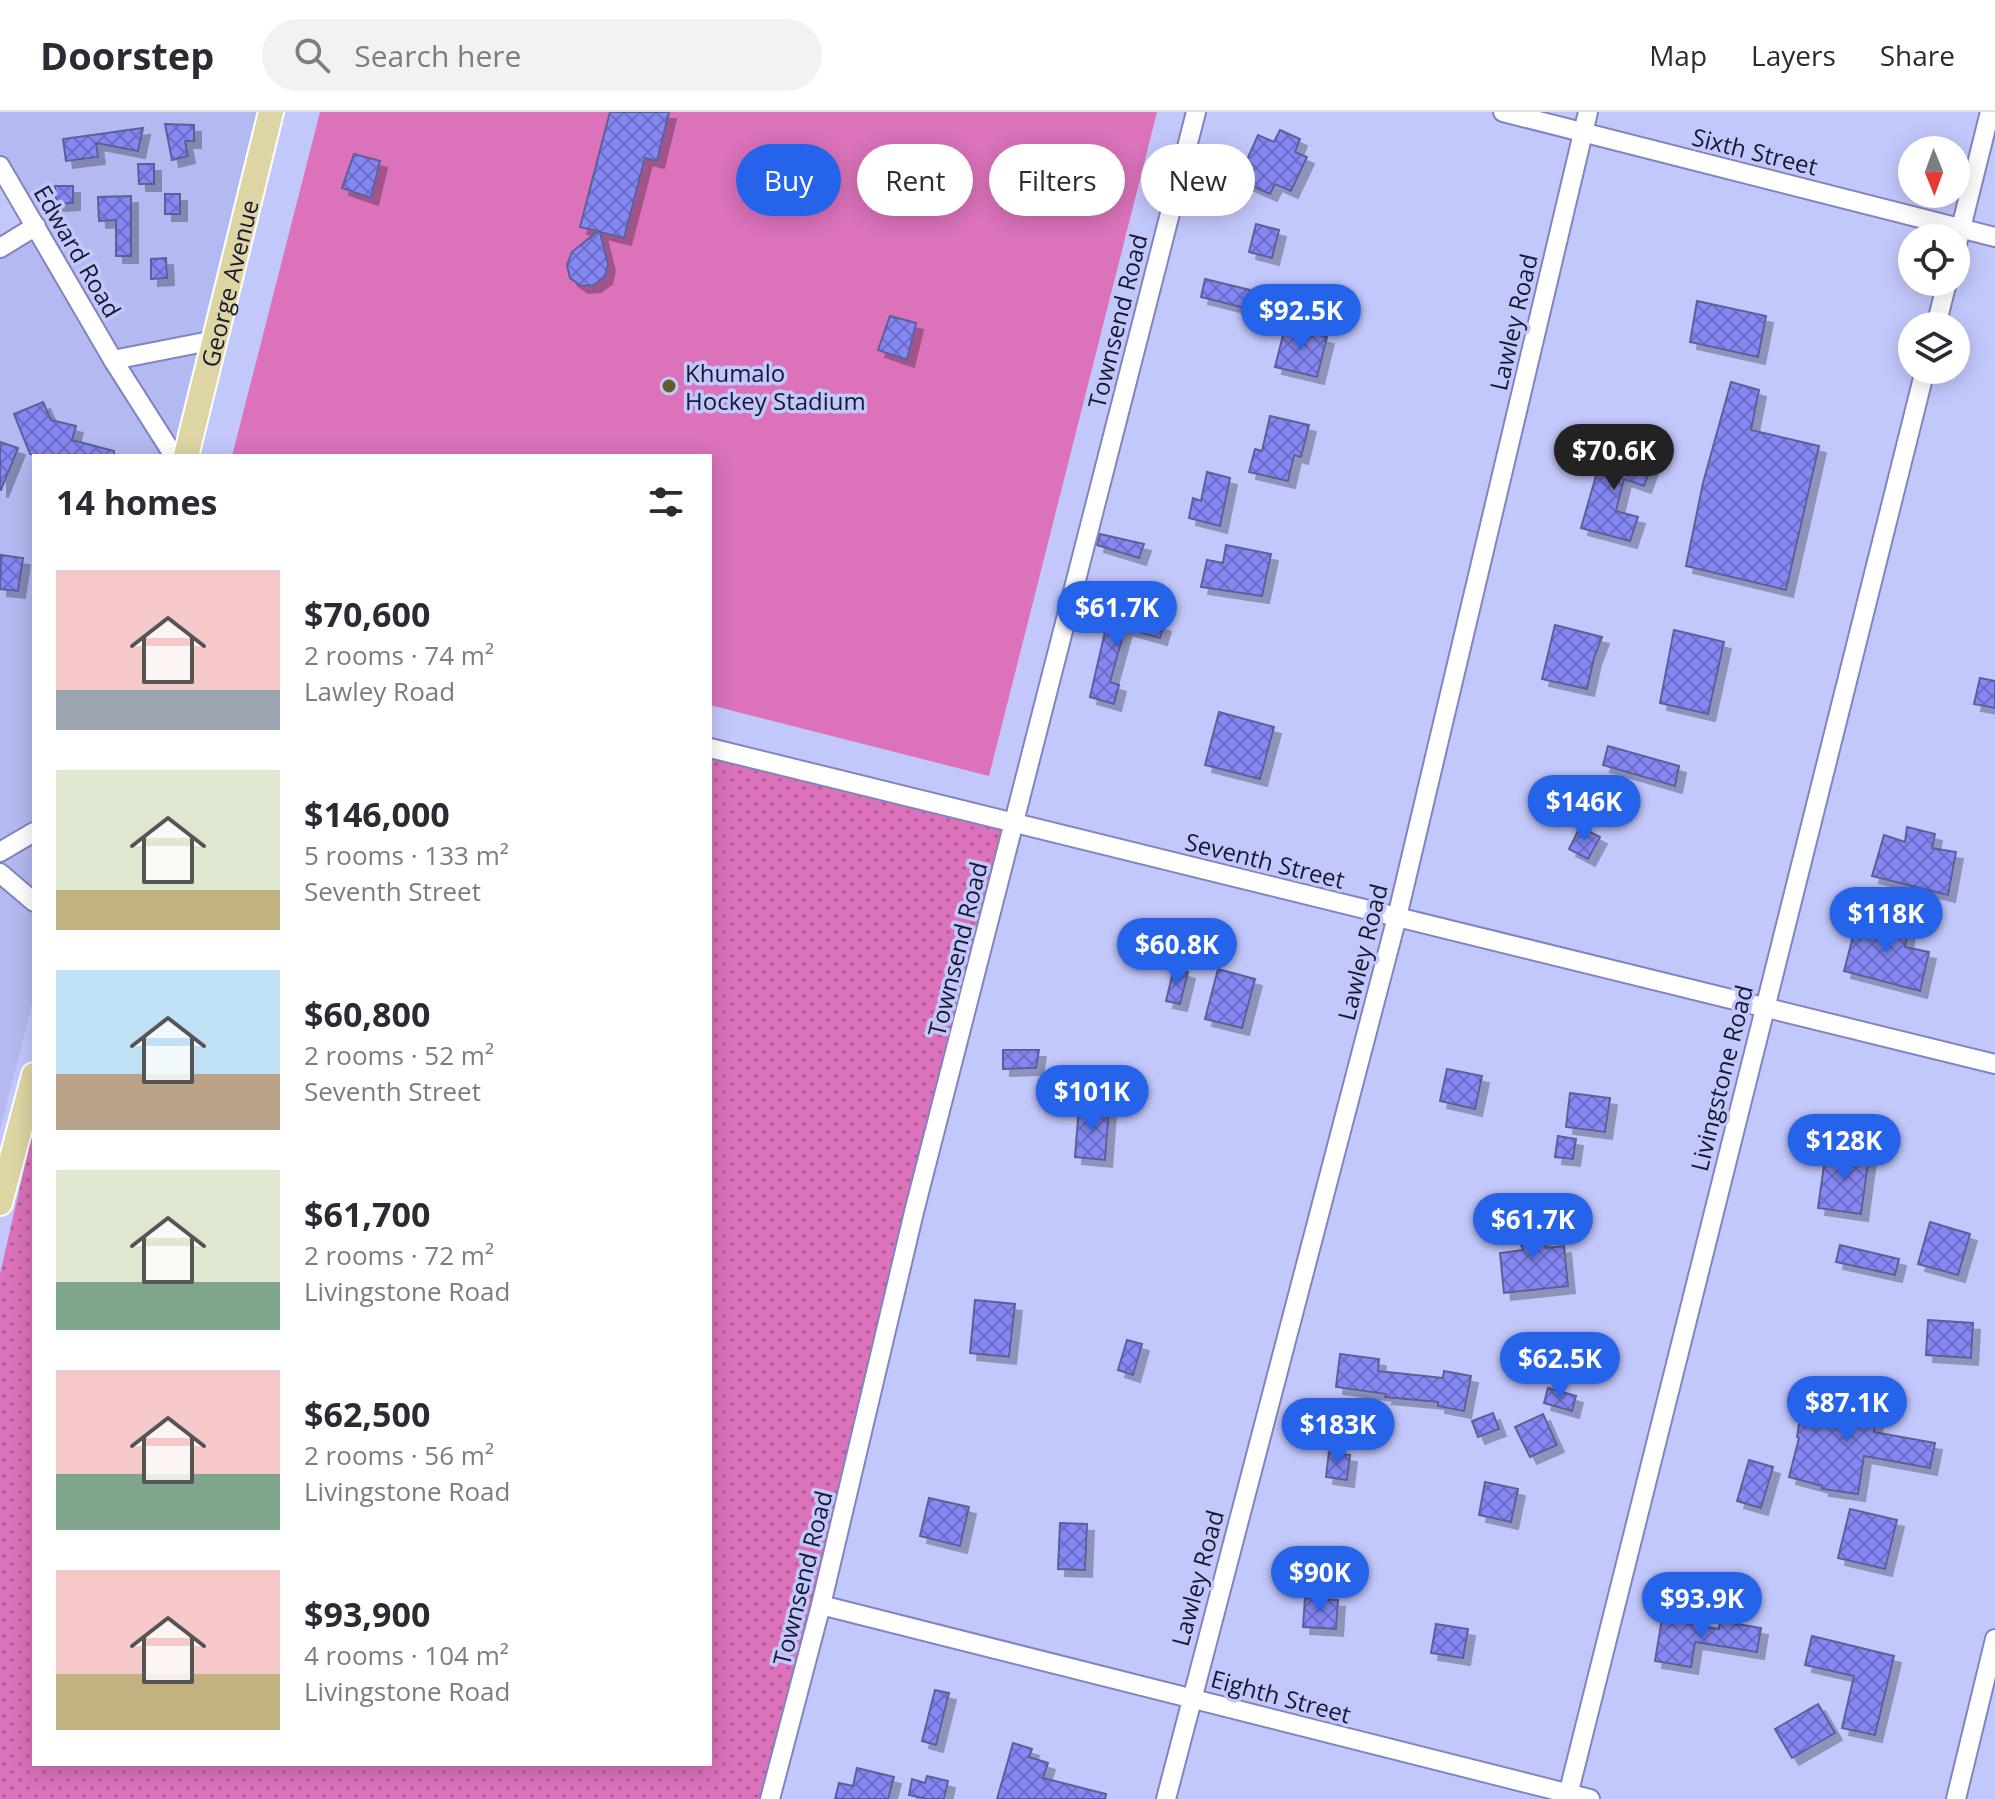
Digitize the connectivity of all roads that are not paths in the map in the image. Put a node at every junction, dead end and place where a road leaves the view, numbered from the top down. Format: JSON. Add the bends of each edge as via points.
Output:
{"nodes":[{"id":1,"x":271,"y":112,"type":"edge"},
{"id":2,"x":1196,"y":112,"type":"edge"},
{"id":3,"x":1503,"y":112,"type":"edge"},
{"id":4,"x":1588,"y":112,"type":"edge"},
{"id":5,"x":1990,"y":112,"type":"edge"},
{"id":6,"x":1583,"y":132,"type":"junction"},
{"id":7,"x":0,"y":166,"type":"edge"},
{"id":8,"x":1945,"y":224,"type":"edge"},
{"id":9,"x":1962,"y":224,"type":"edge"},
{"id":10,"x":36,"y":226,"type":"junction"},
{"id":11,"x":1970,"y":230,"type":"edge"},
{"id":12,"x":1995,"y":237,"type":"edge"},
{"id":13,"x":0,"y":248,"type":"edge"},
{"id":14,"x":215,"y":340,"type":"junction"},
{"id":15,"x":113,"y":360,"type":"junction"},
{"id":16,"x":1921,"y":384,"type":"edge"},
{"id":17,"x":173,"y":454,"type":"edge"},
{"id":18,"x":186,"y":454,"type":"edge"},
{"id":19,"x":712,"y":748,"type":"edge"},
{"id":20,"x":1014,"y":824,"type":"junction"},
{"id":21,"x":32,"y":833,"type":"edge"},
{"id":22,"x":0,"y":852,"type":"edge"},
{"id":23,"x":0,"y":873,"type":"edge"},
{"id":24,"x":32,"y":900,"type":"edge"},
{"id":25,"x":1397,"y":917,"type":"junction"},
{"id":26,"x":1764,"y":1006,"type":"junction"},
{"id":27,"x":1995,"y":1064,"type":"edge"},
{"id":28,"x":32,"y":1083,"type":"edge"},
{"id":29,"x":0,"y":1203,"type":"edge"},
{"id":30,"x":821,"y":1605,"type":"junction"},
{"id":31,"x":1995,"y":1639,"type":"edge"},
{"id":32,"x":1190,"y":1697,"type":"junction"},
{"id":33,"x":1568,"y":1796,"type":"edge"},
{"id":34,"x":770,"y":1799,"type":"edge"},
{"id":35,"x":1166,"y":1799,"type":"edge"},
{"id":36,"x":1590,"y":1799,"type":"edge"},
{"id":37,"x":1956,"y":1799,"type":"edge"}],
"edges":[{"from":1,"to":14,"type":"main road","name":"George Avenue"},
{"from":2,"to":20,"type":"street","name":"Townsend Road"},
{"from":3,"to":6,"type":"street","name":"Sixth Street"},
{"from":4,"to":6,"type":"street","name":"Lawley Road"},
{"from":5,"to":9,"type":"street"},
{"from":6,"to":8,"type":"street","name":"Sixth Street"},
{"from":6,"to":25,"type":"street","name":"Lawley Road"},
{"from":7,"to":10,"type":"street","name":"Edward Road"},
{"from":10,"to":13,"type":"street"},
{"from":10,"to":15,"type":"street","name":"Edward Road"},
{"from":11,"to":12,"type":"street","name":"Sixth Street"},
{"from":14,"to":15,"type":"street"},
{"from":14,"to":18,"type":"main road","name":"George Avenue"},
{"from":15,"to":17,"type":"street","name":"Edward Road"},
{"from":16,"to":26,"type":"street","name":"Livingstone Road"},
{"from":19,"to":20,"type":"street","name":"Seventh Street"},
{"from":20,"to":25,"type":"street","name":"Seventh Street"},
{"from":20,"to":30,"type":"street","name":"Townsend Road"},
{"from":21,"to":22,"type":"street"},
{"from":23,"to":24,"type":"street"},
{"from":25,"to":26,"type":"street","name":"Seventh Street"},
{"from":25,"to":32,"type":"street","name":"Lawley Road"},
{"from":26,"to":27,"type":"street","name":"Seventh Street"},
{"from":26,"to":33,"type":"street","name":"Livingstone Road"},
{"from":28,"to":29,"type":"main road"},
{"from":30,"to":32,"type":"street","name":"Eighth Street"},
{"from":30,"to":34,"type":"street","name":"Townsend Road"},
{"from":31,"to":37,"type":"street"},
{"from":32,"to":33,"type":"street","name":"Eighth Street"},
{"from":32,"to":35,"type":"street","name":"Lawley Road"},
{"from":33,"to":36,"type":"street","name":"Eighth Street"}]}
